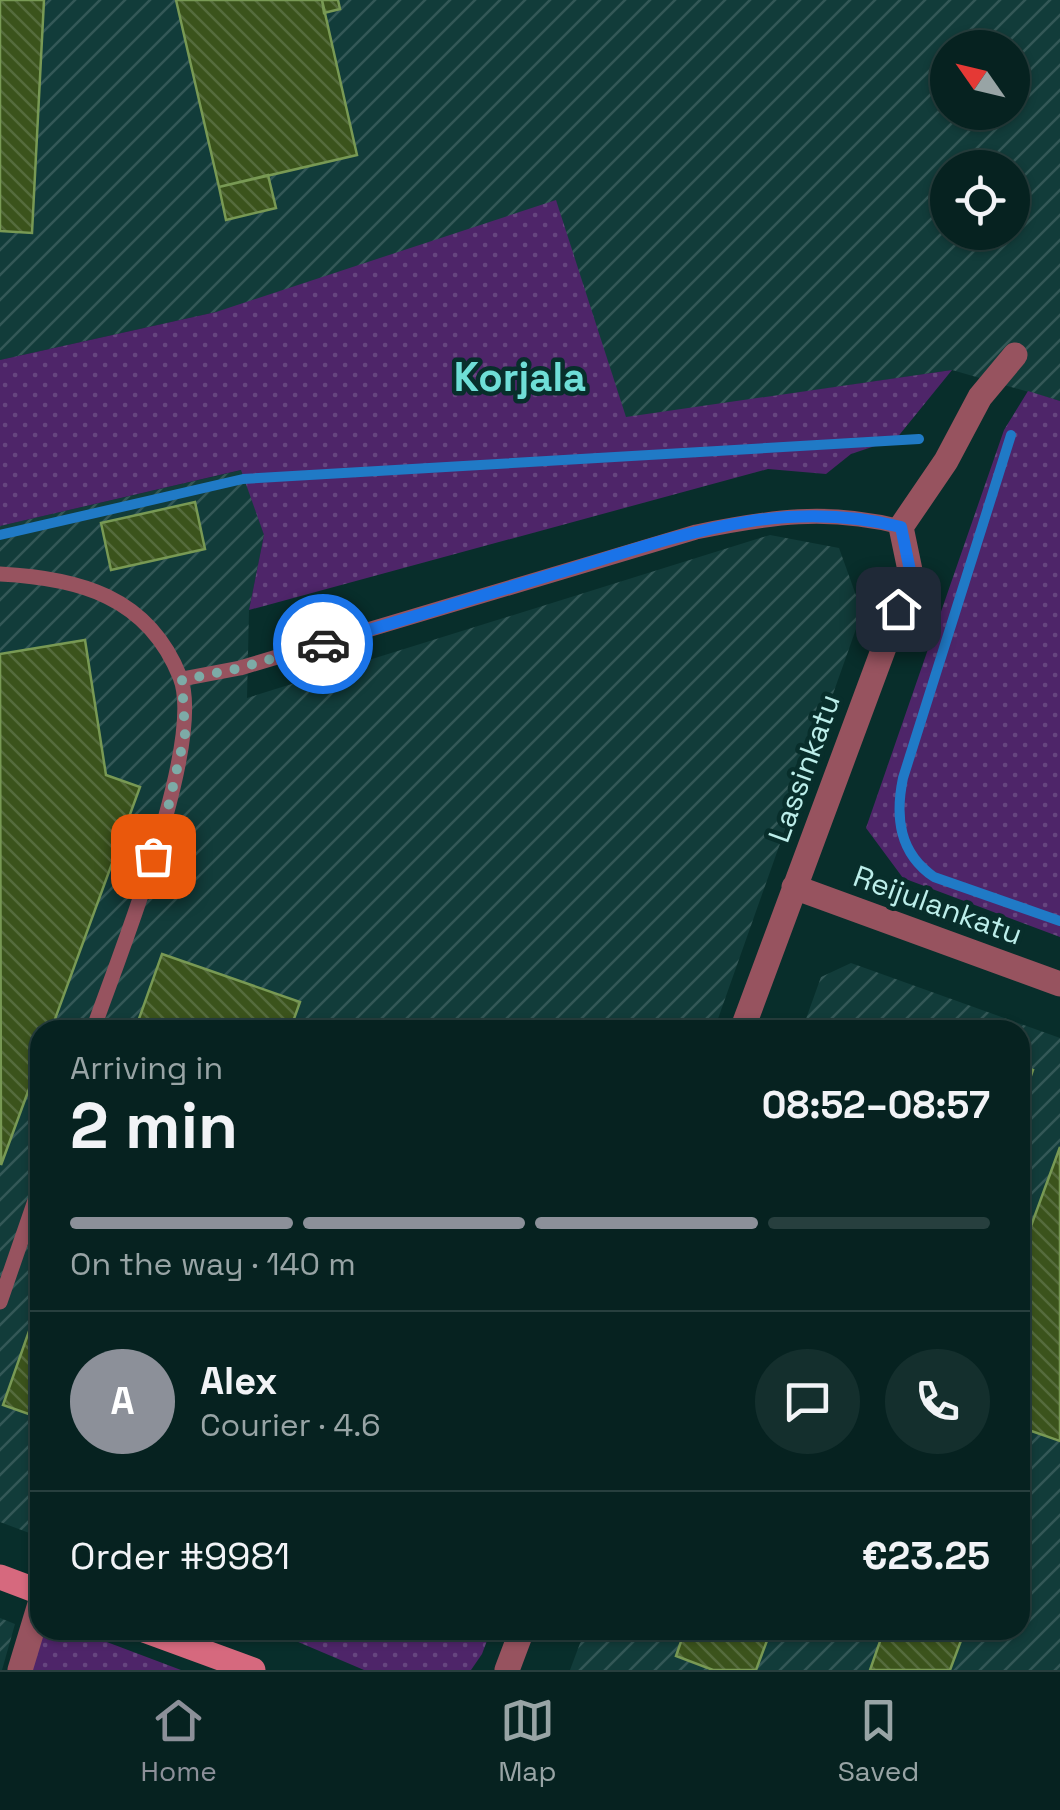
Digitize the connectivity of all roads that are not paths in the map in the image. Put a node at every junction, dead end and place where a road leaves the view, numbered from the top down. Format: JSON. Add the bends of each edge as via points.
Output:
{"nodes":[{"id":1,"x":1015,"y":356,"type":"dead end"},
{"id":2,"x":901,"y":527,"type":"junction"},
{"id":3,"x":0,"y":574,"type":"edge"},
{"id":4,"x":182,"y":680,"type":"junction"},
{"id":5,"x":794,"y":887,"type":"junction"},
{"id":6,"x":1060,"y":984,"type":"edge"},
{"id":7,"x":96,"y":1020,"type":"edge"},
{"id":8,"x":746,"y":1020,"type":"edge"},
{"id":9,"x":30,"y":1215,"type":"edge"},
{"id":10,"x":0,"y":1302,"type":"edge"},
{"id":11,"x":0,"y":1577,"type":"edge"},
{"id":12,"x":30,"y":1588,"type":"edge"},
{"id":13,"x":30,"y":1637,"type":"edge"},
{"id":14,"x":171,"y":1640,"type":"edge"},
{"id":15,"x":518,"y":1640,"type":"edge"},
{"id":16,"x":20,"y":1670,"type":"edge"},
{"id":17,"x":253,"y":1670,"type":"edge"},
{"id":18,"x":507,"y":1670,"type":"edge"}],
"edges":[{"from":1,"to":2,"type":"street","via":[[980,396]]},
{"from":2,"to":4,"type":"lane","via":[[815,514],[696,532]]},
{"from":2,"to":5,"type":"street","name":"Lassinkatu","via":[[911,575]]},
{"from":3,"to":4,"type":"lane","via":[[67,580],[126,605],[157,636]]},
{"from":4,"to":7,"type":"lane","via":[[185,734],[165,821]]},
{"from":5,"to":6,"type":"street","name":"Reijulankatu"},
{"from":5,"to":8,"type":"street","name":"Lassinkatu"},
{"from":9,"to":10,"type":"lane"},
{"from":11,"to":12,"type":"street"},
{"from":13,"to":16,"type":"street"},
{"from":14,"to":17,"type":"street"},
{"from":15,"to":18,"type":"street"}]}
